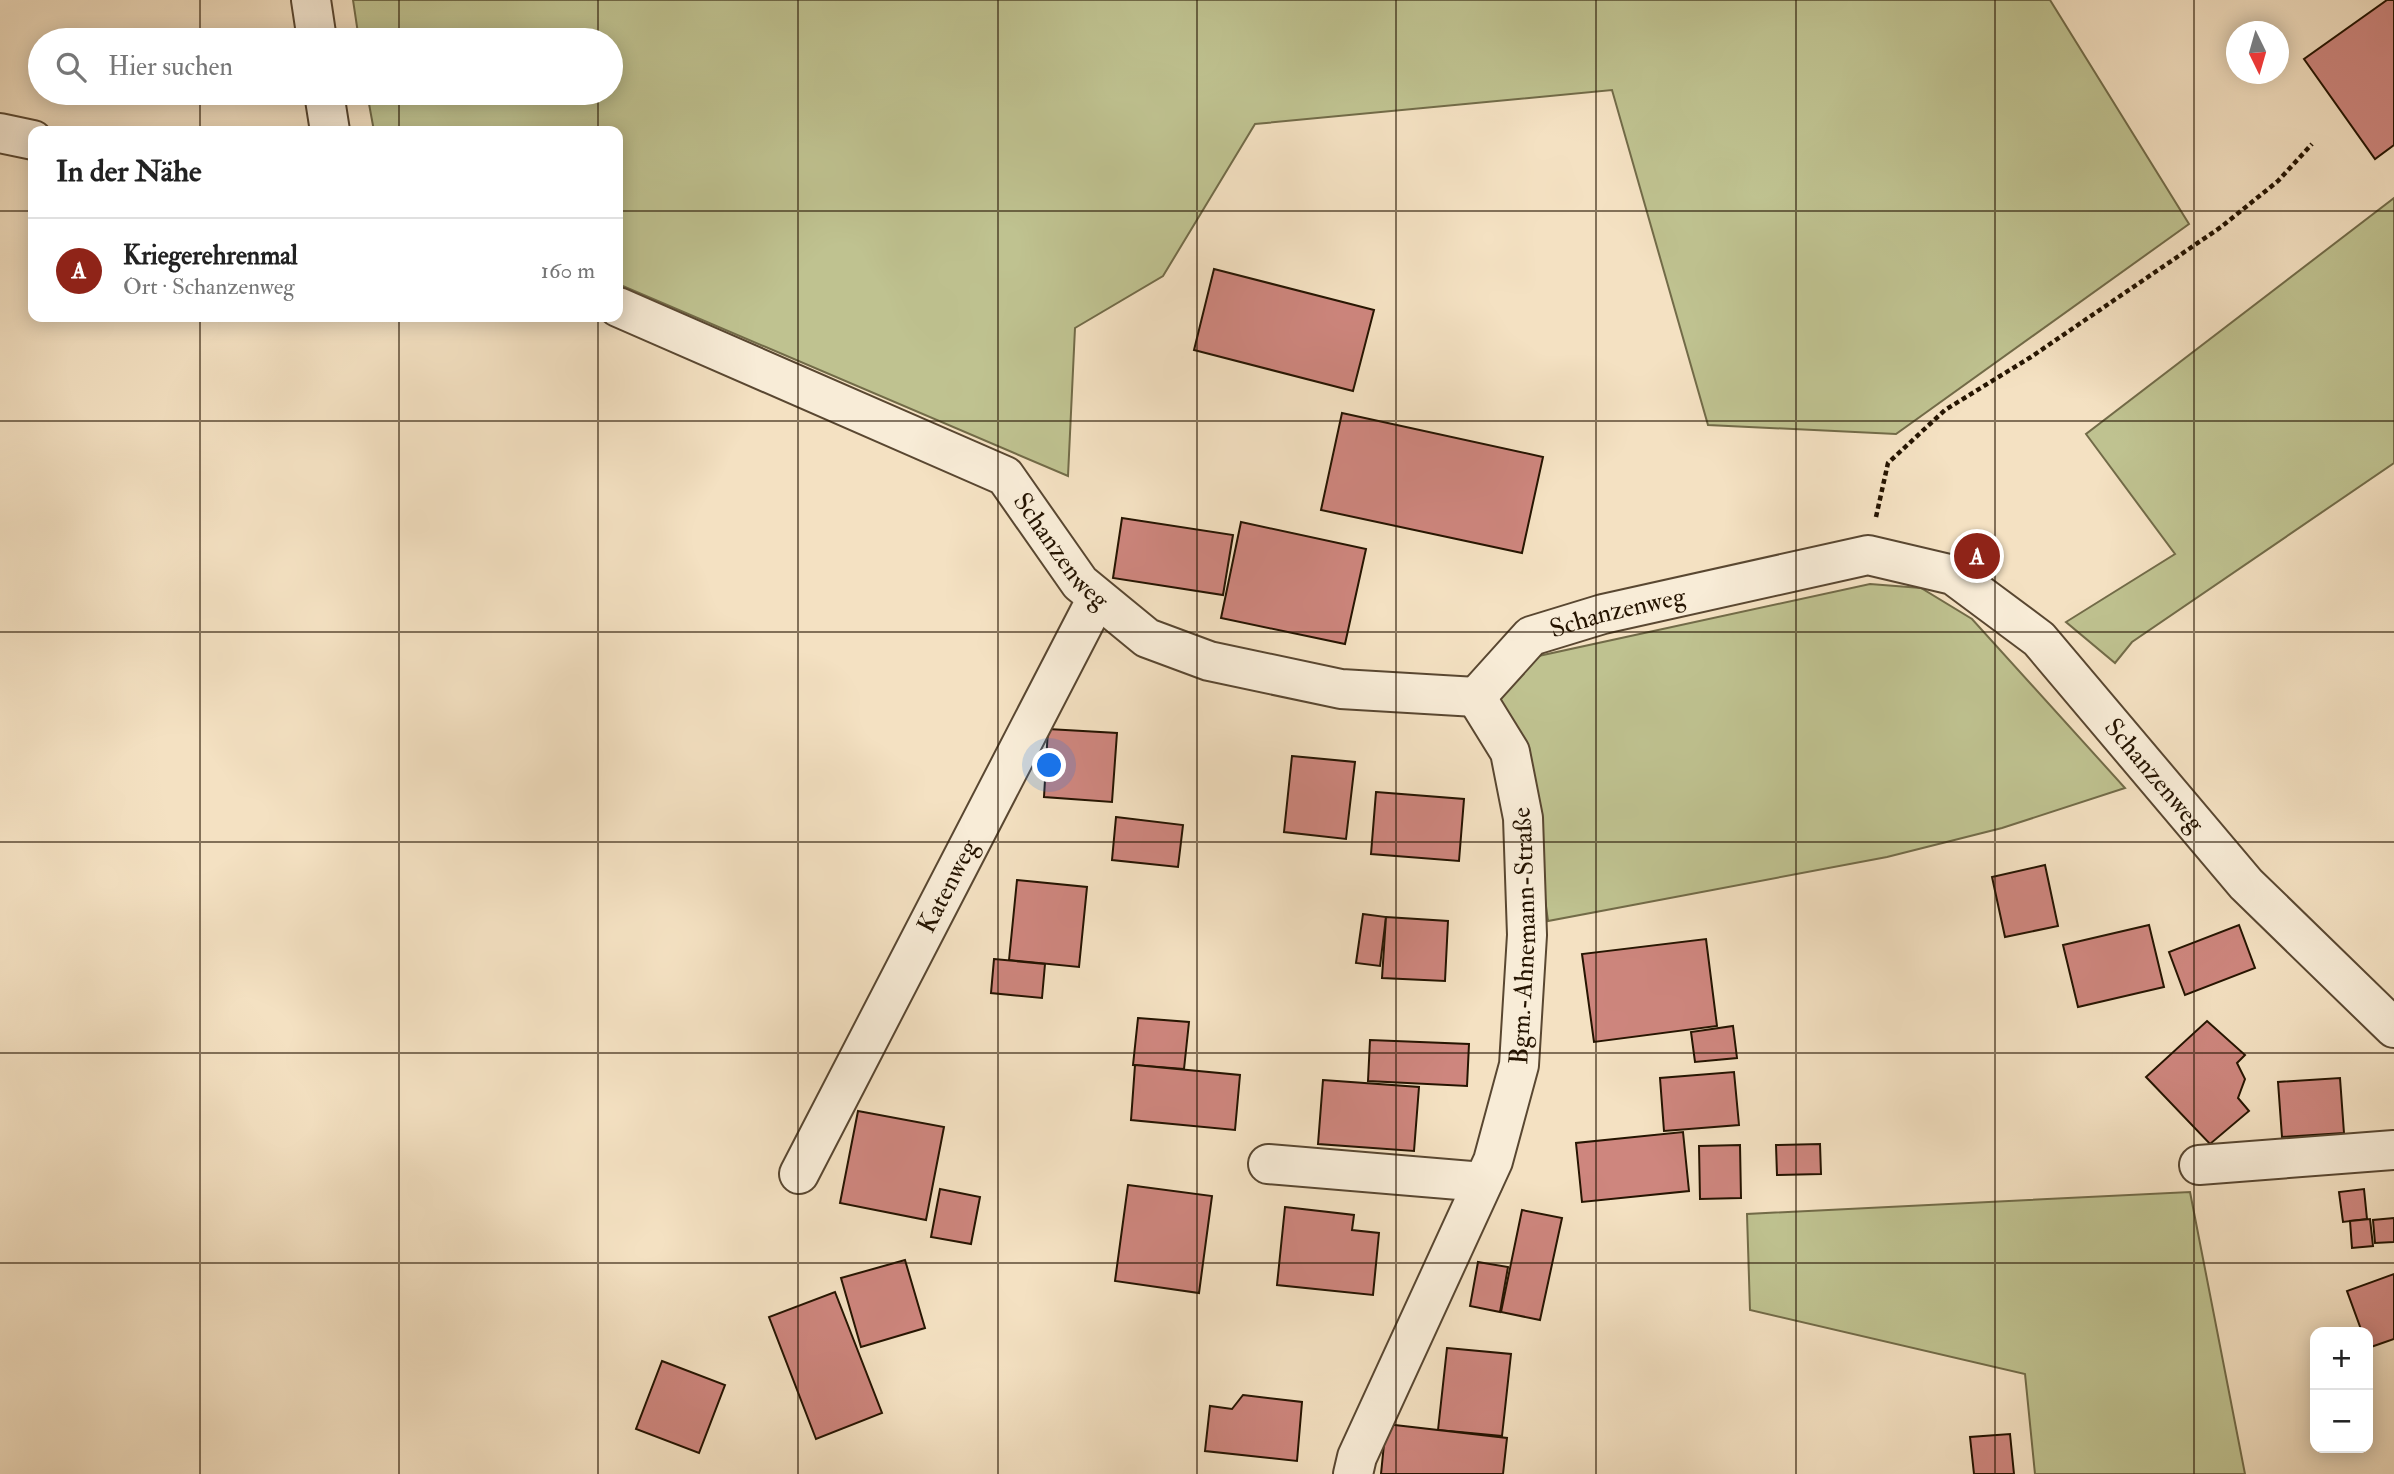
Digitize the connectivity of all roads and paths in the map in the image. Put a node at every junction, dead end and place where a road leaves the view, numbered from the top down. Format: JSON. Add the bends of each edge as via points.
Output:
{"nodes":[{"id":1,"x":310,"y":0,"type":"edge"},
{"id":2,"x":315,"y":28,"type":"edge"},
{"id":3,"x":326,"y":105,"type":"edge"},
{"id":4,"x":329,"y":126,"type":"edge"},
{"id":5,"x":0,"y":133,"type":"edge"},
{"id":6,"x":28,"y":139,"type":"edge"},
{"id":7,"x":2312,"y":144,"type":"dead end"},
{"id":8,"x":623,"y":309,"type":"edge"},
{"id":9,"x":1868,"y":555,"type":"junction"},
{"id":10,"x":1097,"y":598,"type":"junction"},
{"id":11,"x":1476,"y":696,"type":"junction"},
{"id":12,"x":2394,"y":1028,"type":"edge"},
{"id":13,"x":2394,"y":1150,"type":"edge"},
{"id":14,"x":1268,"y":1164,"type":"dead end"},
{"id":15,"x":2199,"y":1165,"type":"dead end"},
{"id":16,"x":799,"y":1174,"type":"dead end"},
{"id":17,"x":1483,"y":1182,"type":"junction"},
{"id":18,"x":1353,"y":1474,"type":"edge"}],
"edges":[{"from":1,"to":2,"type":"street"},
{"from":3,"to":4,"type":"street"},
{"from":5,"to":6,"type":"street"},
{"from":7,"to":9,"type":"path","via":[[2278,181],[2221,228],[1945,410],[1888,463]]},
{"from":8,"to":10,"type":"street","name":"Schanzenweg","via":[[1005,476],[1080,583]]},
{"from":9,"to":11,"type":"street","name":"Schanzenweg","via":[[1604,614],[1531,636]]},
{"from":9,"to":12,"type":"street","name":"Schanzenweg","via":[[1954,575],[2039,639],[2246,884]]},
{"from":10,"to":11,"type":"street","name":"Schanzenweg","via":[[1147,638],[1209,661],[1342,689]]},
{"from":10,"to":16,"type":"street","name":"Katenweg"},
{"from":11,"to":17,"type":"street","name":"Bgm.-Ahnemann-Straße","via":[[1510,752],[1523,818],[1527,935],[1519,1065]]},
{"from":13,"to":15,"type":"street"},
{"from":14,"to":17,"type":"street"},
{"from":17,"to":18,"type":"street","name":"Bgm.-Ahnemann-Straße","via":[[1362,1445]]}]}
